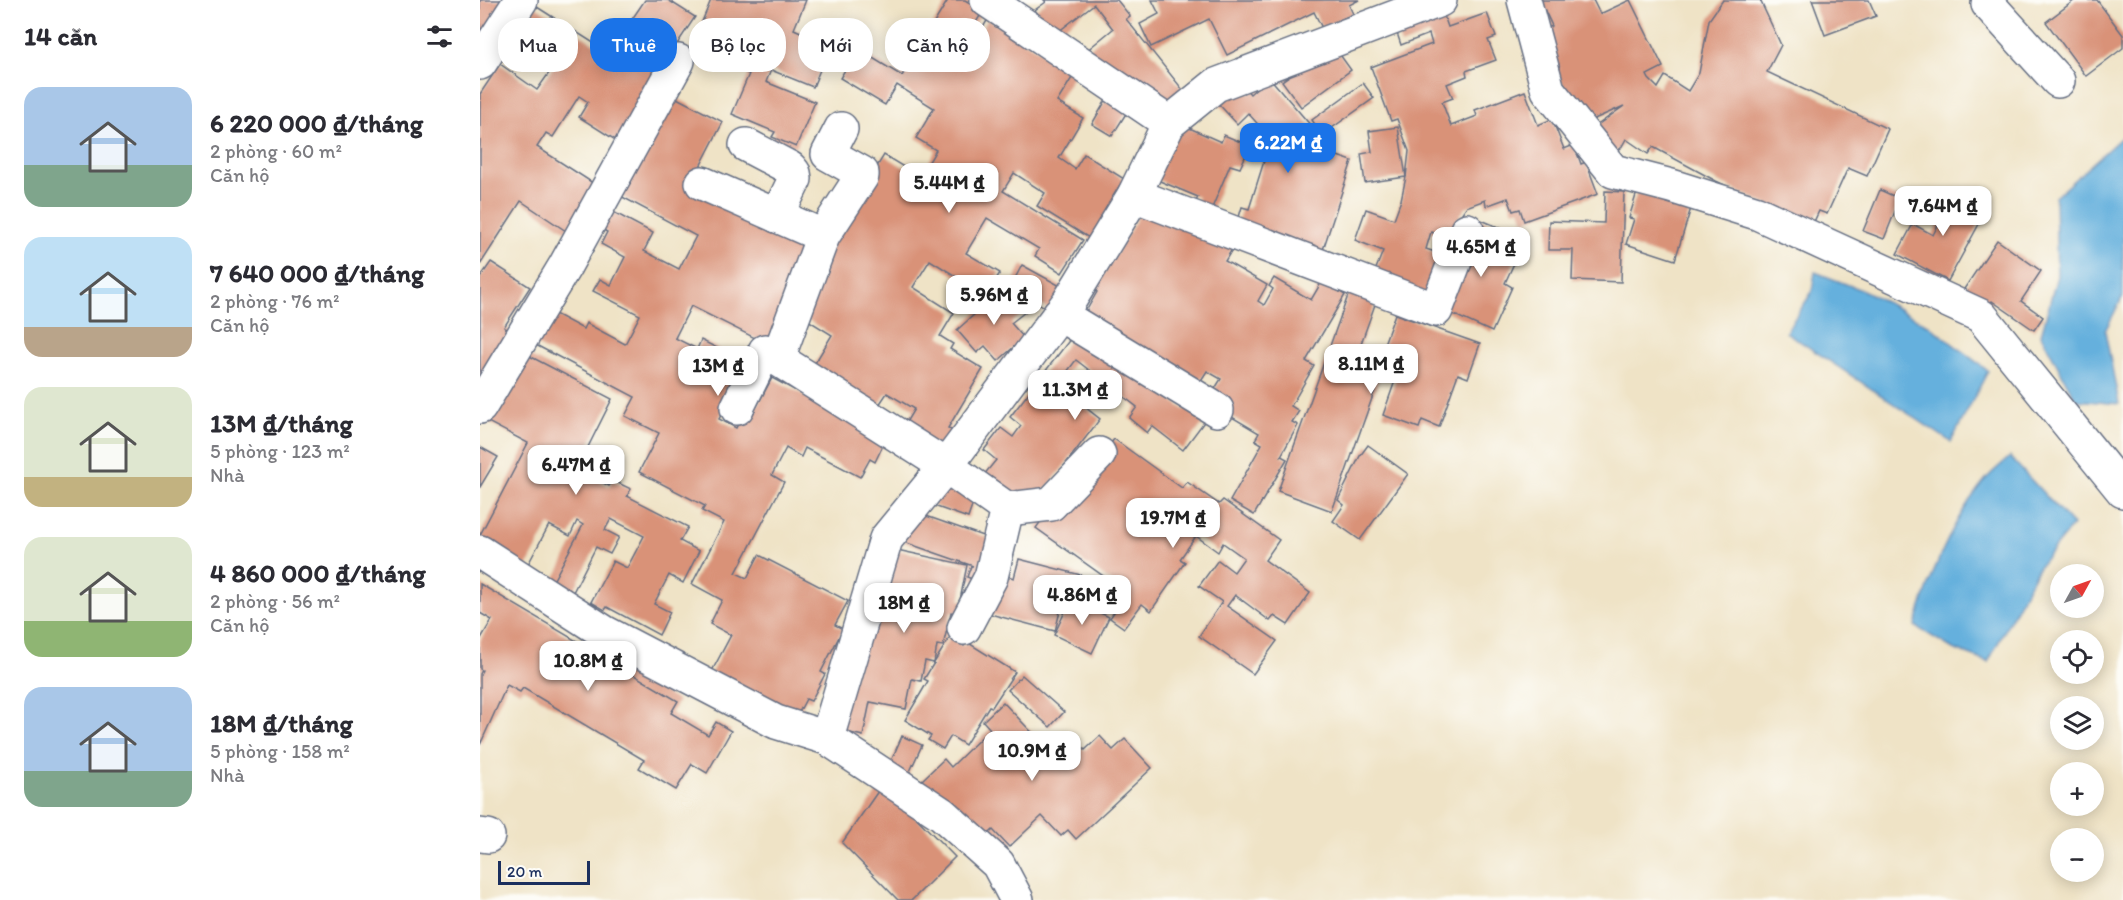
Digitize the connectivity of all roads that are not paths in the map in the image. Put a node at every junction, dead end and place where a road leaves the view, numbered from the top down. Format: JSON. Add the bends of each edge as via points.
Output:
{"nodes":[{"id":1,"x":521,"y":0,"type":"edge"},
{"id":2,"x":987,"y":0,"type":"edge"},
{"id":3,"x":1440,"y":0,"type":"edge"},
{"id":4,"x":1524,"y":0,"type":"edge"},
{"id":5,"x":1988,"y":4,"type":"dead end"},
{"id":6,"x":678,"y":62,"type":"dead end"},
{"id":7,"x":480,"y":63,"type":"edge"},
{"id":8,"x":2058,"y":81,"type":"dead end"},
{"id":9,"x":1169,"y":123,"type":"junction"},
{"id":10,"x":841,"y":129,"type":"dead end"},
{"id":11,"x":746,"y":145,"type":"dead end"},
{"id":12,"x":702,"y":183,"type":"dead end"},
{"id":13,"x":1134,"y":195,"type":"junction"},
{"id":14,"x":777,"y":216,"type":"junction"},
{"id":15,"x":1467,"y":230,"type":"dead end"},
{"id":16,"x":823,"y":236,"type":"junction"},
{"id":17,"x":1059,"y":314,"type":"junction"},
{"id":18,"x":778,"y":358,"type":"junction"},
{"id":19,"x":480,"y":407,"type":"edge"},
{"id":20,"x":737,"y":408,"type":"dead end"},
{"id":21,"x":1217,"y":410,"type":"dead end"},
{"id":22,"x":1100,"y":454,"type":"dead end"},
{"id":23,"x":946,"y":466,"type":"junction"},
{"id":24,"x":2123,"y":491,"type":"edge"},
{"id":25,"x":1007,"y":509,"type":"junction"},
{"id":26,"x":480,"y":552,"type":"edge"},
{"id":27,"x":964,"y":627,"type":"dead end"},
{"id":28,"x":827,"y":738,"type":"junction"},
{"id":29,"x":1017,"y":900,"type":"edge"}],
"edges":[{"from":1,"to":7,"type":"street"},
{"from":2,"to":9,"type":"street"},
{"from":3,"to":9,"type":"street","via":[[1216,85]]},
{"from":4,"to":24,"type":"street","via":[[1548,90],[1613,171],[1757,213],[1981,316]]},
{"from":5,"to":8,"type":"street"},
{"from":6,"to":19,"type":"street","via":[[565,266]]},
{"from":9,"to":13,"type":"street"},
{"from":10,"to":16,"type":"street","via":[[828,154],[862,176]]},
{"from":11,"to":14,"type":"street","via":[[794,173],[795,179]]},
{"from":12,"to":14,"type":"street"},
{"from":13,"to":15,"type":"street","via":[[1436,310]]},
{"from":13,"to":17,"type":"street"},
{"from":14,"to":16,"type":"street"},
{"from":16,"to":18,"type":"street"},
{"from":17,"to":21,"type":"street"},
{"from":17,"to":23,"type":"street"},
{"from":18,"to":20,"type":"street","via":[[765,351]]},
{"from":18,"to":23,"type":"street"},
{"from":22,"to":25,"type":"street","via":[[1051,504]]},
{"from":23,"to":25,"type":"street"},
{"from":23,"to":28,"type":"street","via":[[886,539]]},
{"from":25,"to":27,"type":"street","via":[[991,577]]},
{"from":26,"to":28,"type":"street","via":[[614,637],[776,722]]},
{"from":28,"to":29,"type":"street","via":[[942,814],[998,864]]}]}
